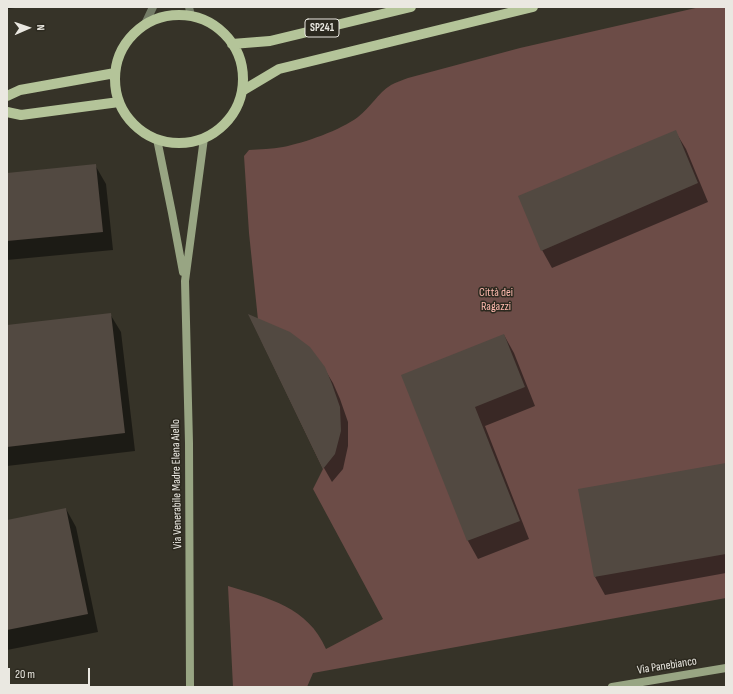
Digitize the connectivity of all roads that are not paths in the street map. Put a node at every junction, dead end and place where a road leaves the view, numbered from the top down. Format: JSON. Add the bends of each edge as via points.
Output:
{"nodes":[{"id":1,"x":152,"y":7,"type":"edge"},
{"id":2,"x":411,"y":7,"type":"edge"},
{"id":3,"x":533,"y":7,"type":"edge"},
{"id":4,"x":190,"y":11,"type":"edge"},
{"id":5,"x":145,"y":24,"type":"junction"},
{"id":6,"x":232,"y":44,"type":"junction"},
{"id":7,"x":115,"y":73,"type":"junction"},
{"id":8,"x":242,"y":91,"type":"junction"},
{"id":9,"x":7,"y":96,"type":"edge"},
{"id":10,"x":119,"y":102,"type":"junction"},
{"id":11,"x":7,"y":112,"type":"edge"},
{"id":12,"x":204,"y":138,"type":"junction"},
{"id":13,"x":157,"y":139,"type":"junction"},
{"id":14,"x":185,"y":281,"type":"junction"},
{"id":15,"x":726,"y":668,"type":"edge"},
{"id":16,"x":190,"y":687,"type":"edge"},
{"id":17,"x":612,"y":687,"type":"edge"}],
"edges":[{"from":1,"to":5,"type":"street"},
{"from":2,"to":6,"type":"main road","number":"SP241","via":[[270,41]]},
{"from":3,"to":8,"type":"main road","via":[[278,69]]},
{"from":4,"to":5,"type":"main road"},
{"from":4,"to":6,"type":"main road","via":[[221,31]]},
{"from":5,"to":7,"type":"main road","via":[[130,37],[120,54]]},
{"from":6,"to":8,"type":"main road","via":[[240,59]]},
{"from":7,"to":9,"type":"main road","via":[[20,90]]},
{"from":7,"to":10,"type":"main road"},
{"from":8,"to":12,"type":"main road","via":[[235,110],[222,126]]},
{"from":10,"to":11,"type":"main road","via":[[21,115]]},
{"from":10,"to":13,"type":"main road","via":[[128,118],[141,131]]},
{"from":12,"to":13,"type":"main road","via":[[173,143]]},
{"from":12,"to":14,"type":"street","name":"Via Venerabile Madre Elena Aiello"},
{"from":13,"to":14,"type":"street","name":"Via Venerabile Madre Elena Aiello"},
{"from":14,"to":16,"type":"street","name":"Via Venerabile Madre Elena Aiello","via":[[189,443]]},
{"from":15,"to":17,"type":"street","name":"Via Panebianco"}]}
